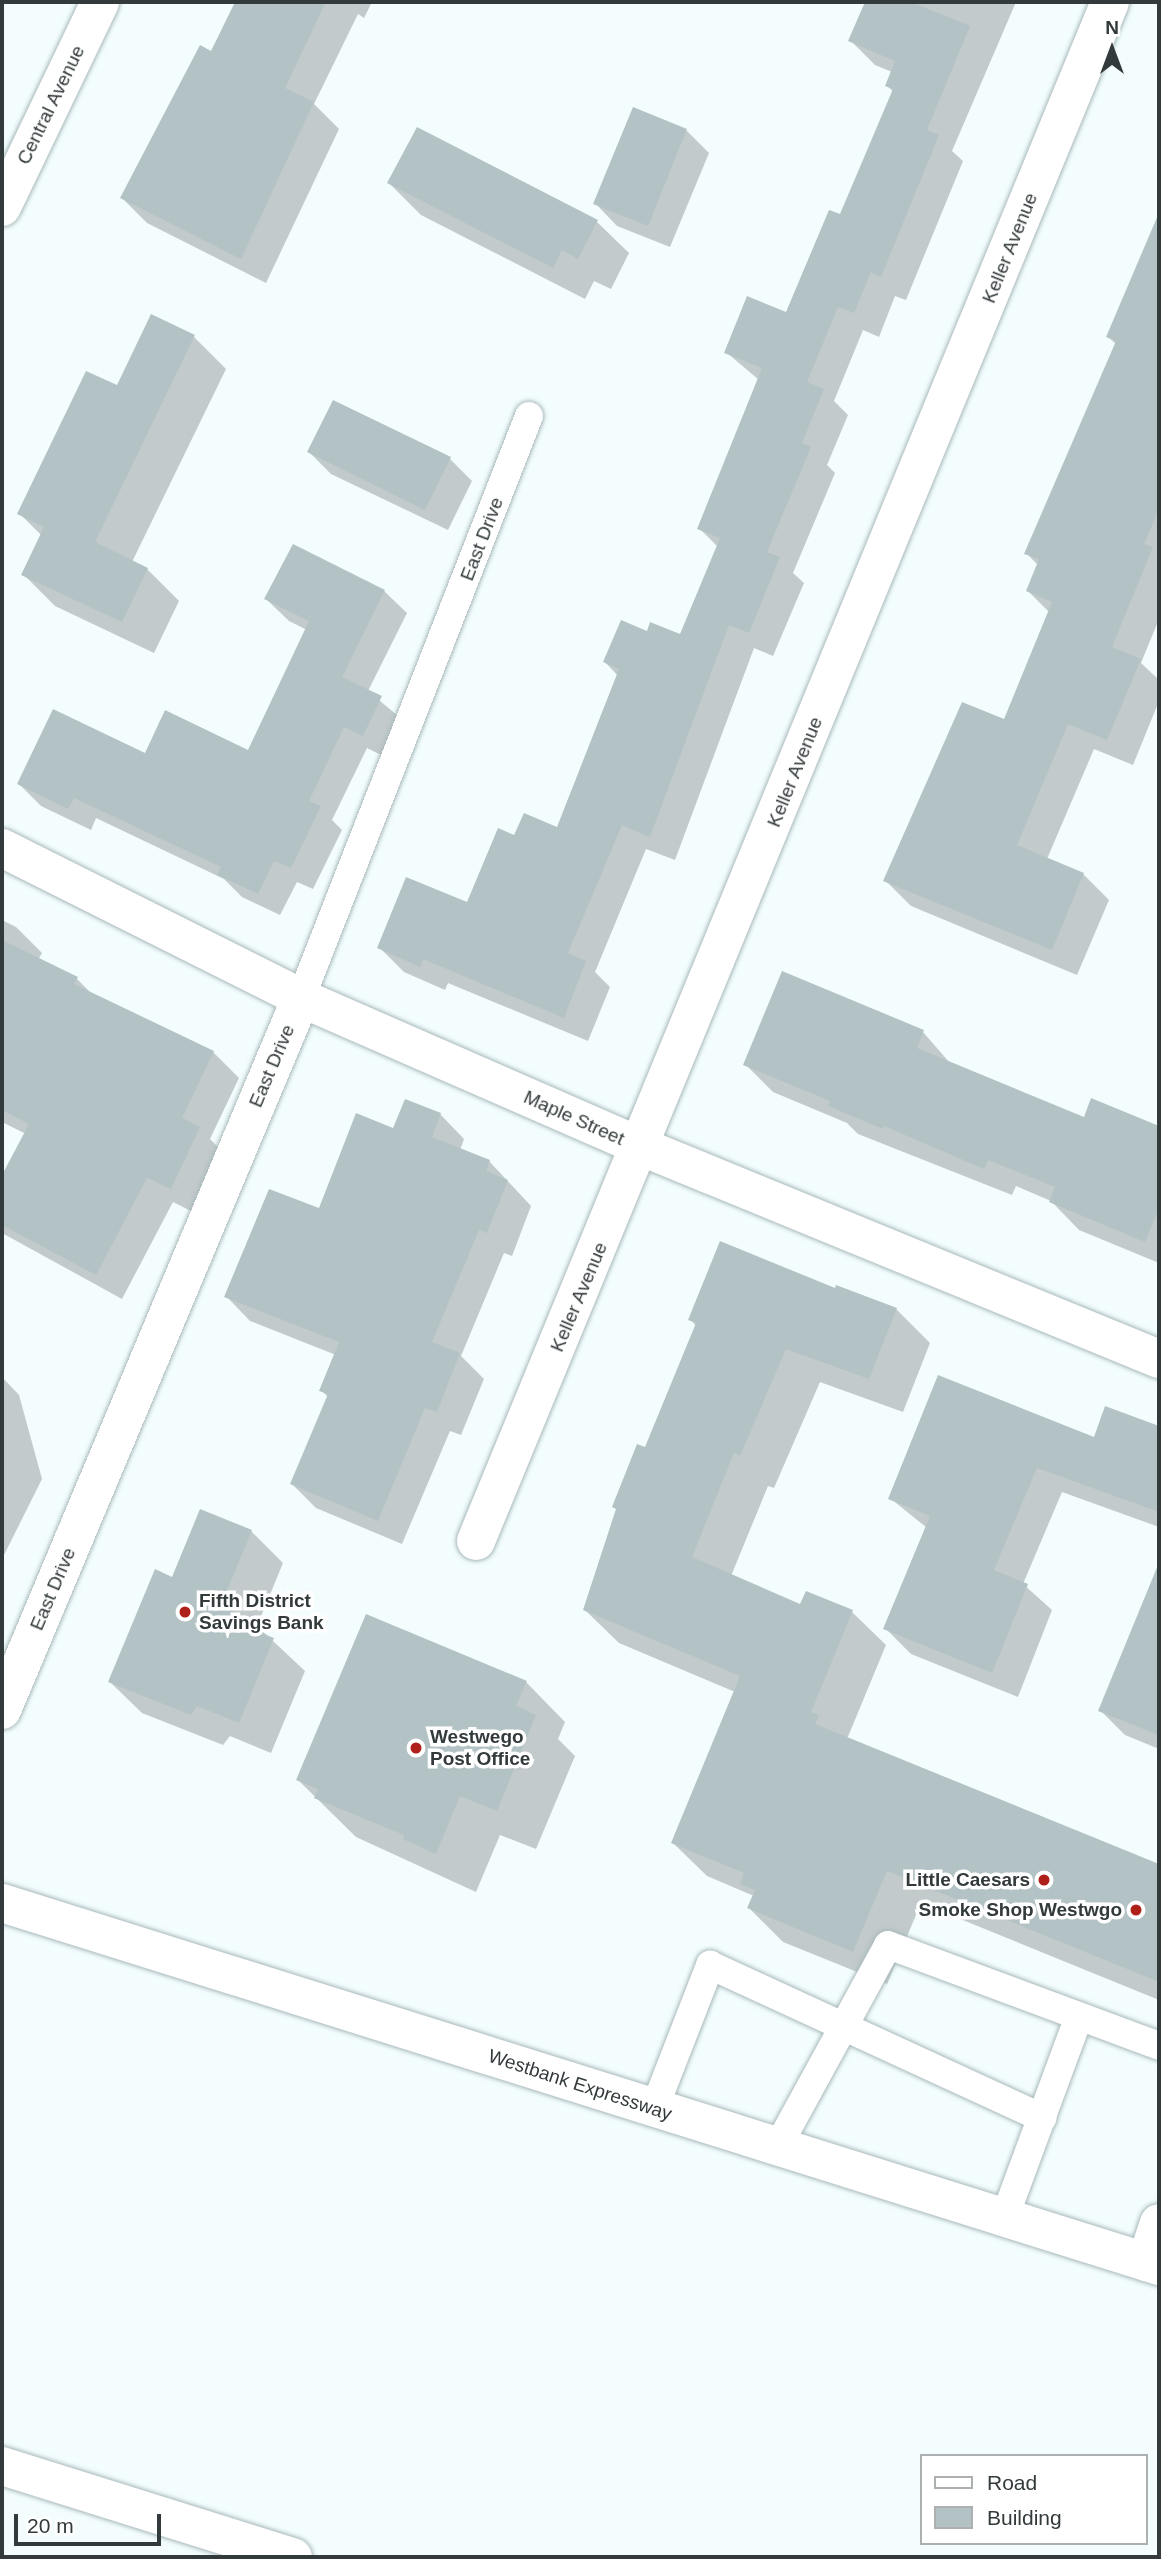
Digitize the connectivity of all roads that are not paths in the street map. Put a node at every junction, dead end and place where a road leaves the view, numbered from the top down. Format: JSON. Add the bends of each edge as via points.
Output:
{"nodes":[{"id":1,"x":100,"y":2,"type":"edge"},
{"id":2,"x":1111,"y":2,"type":"edge"},
{"id":3,"x":2,"y":208,"type":"edge"},
{"id":4,"x":529,"y":416,"type":"dead end"},
{"id":5,"x":2,"y":848,"type":"edge"},
{"id":6,"x":301,"y":999,"type":"junction"},
{"id":7,"x":642,"y":1147,"type":"junction"},
{"id":8,"x":1159,"y":1359,"type":"edge"},
{"id":9,"x":476,"y":1541,"type":"dead end"},
{"id":10,"x":9,"y":1672,"type":"edge"},
{"id":11,"x":2,"y":1710,"type":"edge"},
{"id":12,"x":2,"y":1903,"type":"edge"},
{"id":13,"x":1079,"y":2016,"type":"junction"},
{"id":14,"x":845,"y":2024,"type":"junction"},
{"id":15,"x":1159,"y":2046,"type":"edge"},
{"id":16,"x":654,"y":2109,"type":"junction"},
{"id":17,"x":1042,"y":2118,"type":"junction"},
{"id":18,"x":777,"y":2148,"type":"junction"},
{"id":19,"x":1004,"y":2219,"type":"junction"},
{"id":20,"x":1159,"y":2223,"type":"edge"},
{"id":21,"x":1152,"y":2264,"type":"edge"},
{"id":22,"x":2,"y":2466,"type":"edge"},
{"id":23,"x":293,"y":2557,"type":"edge"}],
"edges":[{"from":1,"to":3,"type":"main road","name":"Central Avenue"},
{"from":2,"to":7,"type":"main road","name":"Keller Avenue"},
{"from":4,"to":6,"type":"lane","name":"East Drive"},
{"from":5,"to":6,"type":"main road","name":"Maple Street"},
{"from":6,"to":7,"type":"main road","name":"Maple Street"},
{"from":6,"to":10,"type":"main road","name":"East Drive"},
{"from":7,"to":8,"type":"main road","name":"Maple Street"},
{"from":7,"to":9,"type":"main road","name":"Keller Avenue"},
{"from":10,"to":11,"type":"main road","name":"East Drive"},
{"from":12,"to":16,"type":"main road","name":"Westbank Expressway"},
{"from":13,"to":14,"type":"lane","via":[[888,1945]]},
{"from":13,"to":15,"type":"lane"},
{"from":13,"to":17,"type":"lane"},
{"from":14,"to":16,"type":"lane","via":[[710,1965]]},
{"from":14,"to":17,"type":"lane"},
{"from":14,"to":18,"type":"lane"},
{"from":16,"to":18,"type":"main road","name":"Westbank Expressway"},
{"from":17,"to":19,"type":"lane"},
{"from":18,"to":19,"type":"main road","name":"Westbank Expressway"},
{"from":19,"to":21,"type":"main road","name":"Westbank Expressway"},
{"from":20,"to":21,"type":"main road"},
{"from":22,"to":23,"type":"main road"}]}
